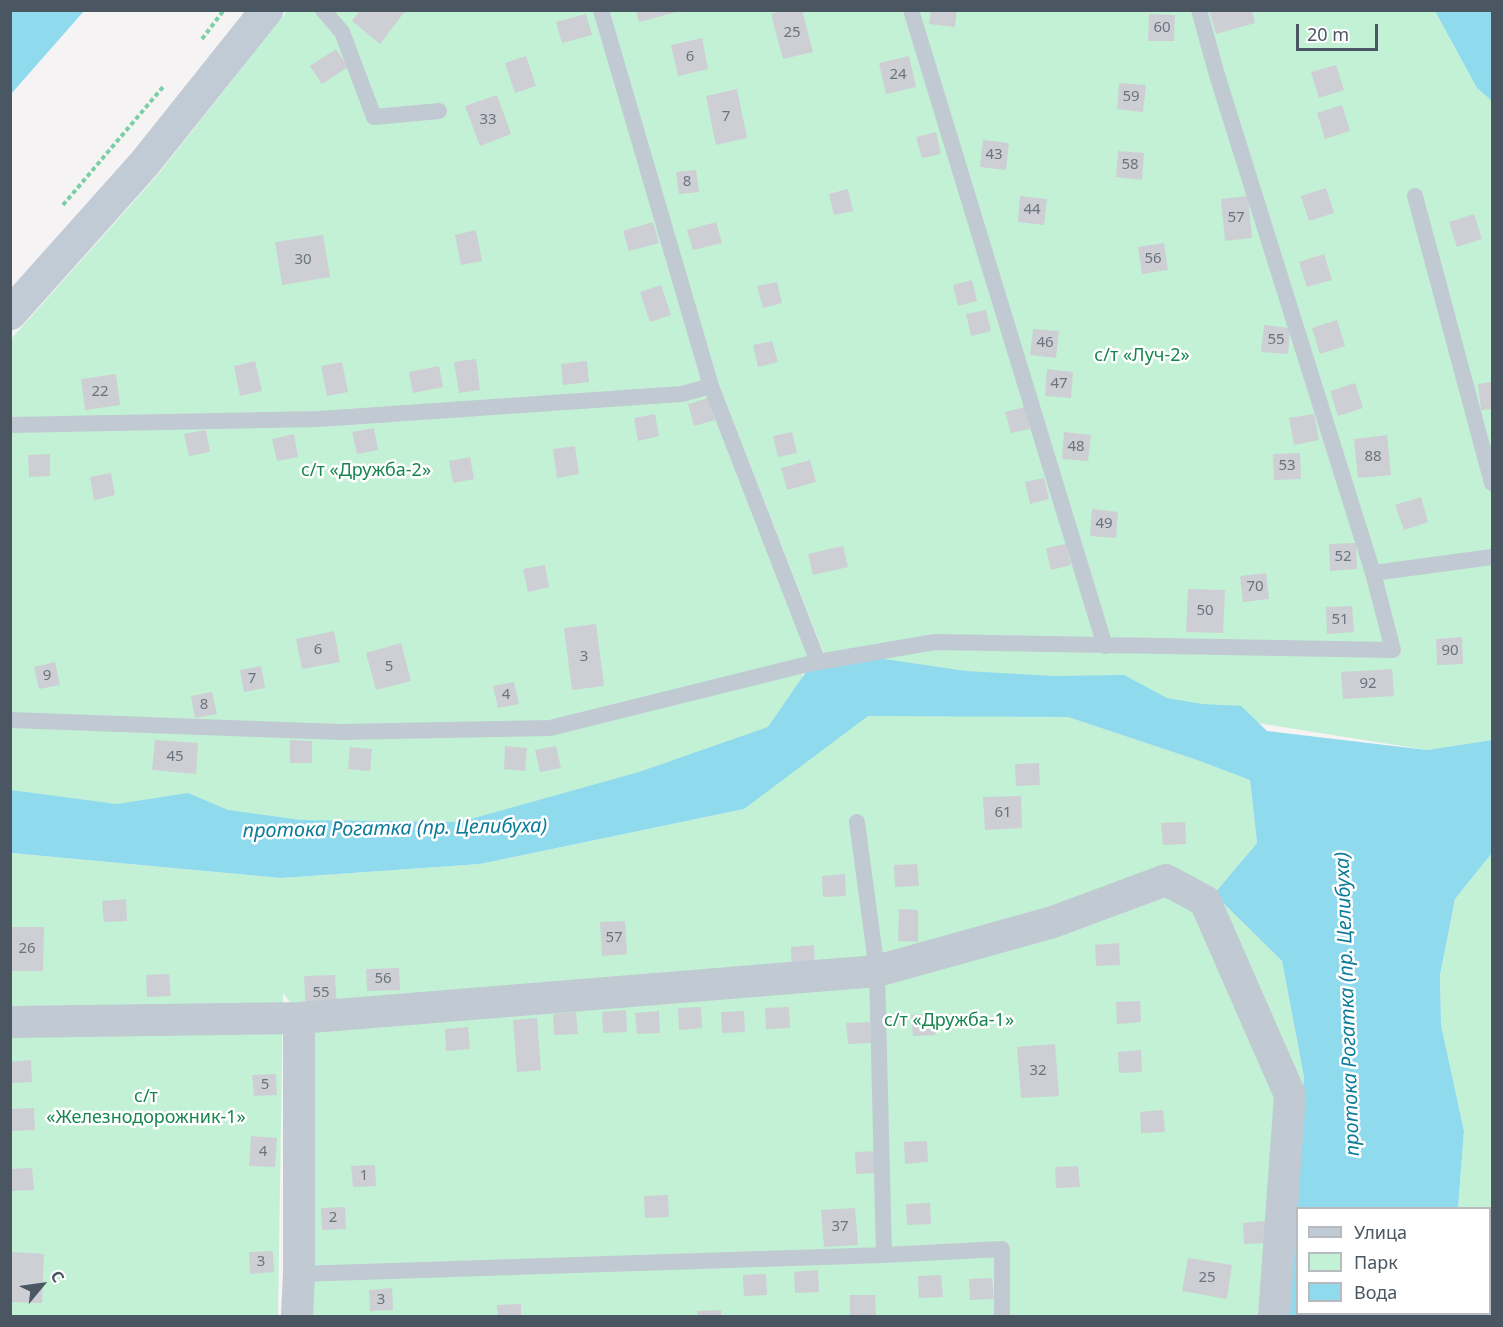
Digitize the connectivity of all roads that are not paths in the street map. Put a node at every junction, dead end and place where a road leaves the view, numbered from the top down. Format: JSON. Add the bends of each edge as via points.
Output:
{"nodes":[{"id":1,"x":267,"y":10,"type":"edge"},
{"id":2,"x":323,"y":10,"type":"edge"},
{"id":3,"x":600,"y":10,"type":"edge"},
{"id":4,"x":911,"y":10,"type":"edge"},
{"id":5,"x":1199,"y":10,"type":"edge"},
{"id":6,"x":439,"y":111,"type":"dead end"},
{"id":7,"x":1415,"y":196,"type":"dead end"},
{"id":8,"x":10,"y":314,"type":"edge"},
{"id":9,"x":711,"y":386,"type":"junction"},
{"id":10,"x":10,"y":424,"type":"edge"},
{"id":11,"x":1492,"y":483,"type":"edge"},
{"id":12,"x":1492,"y":557,"type":"edge"},
{"id":13,"x":1373,"y":573,"type":"junction"},
{"id":14,"x":1105,"y":646,"type":"junction"},
{"id":15,"x":818,"y":662,"type":"junction"},
{"id":16,"x":10,"y":720,"type":"edge"},
{"id":17,"x":856,"y":822,"type":"dead end"},
{"id":18,"x":877,"y":971,"type":"junction"},
{"id":19,"x":300,"y":1018,"type":"junction"},
{"id":20,"x":10,"y":1022,"type":"edge"},
{"id":21,"x":884,"y":1255,"type":"junction"},
{"id":22,"x":299,"y":1274,"type":"junction"},
{"id":23,"x":297,"y":1317,"type":"edge"},
{"id":24,"x":1002,"y":1317,"type":"edge"},
{"id":25,"x":1274,"y":1317,"type":"edge"}],
"edges":[{"from":1,"to":8,"type":"main road","via":[[144,164]]},
{"from":2,"to":6,"type":"lane","via":[[342,32],[374,117]]},
{"from":3,"to":9,"type":"lane"},
{"from":4,"to":14,"type":"lane"},
{"from":5,"to":13,"type":"lane"},
{"from":7,"to":11,"type":"lane"},
{"from":9,"to":10,"type":"lane","via":[[682,394],[319,419]]},
{"from":9,"to":15,"type":"lane"},
{"from":12,"to":13,"type":"lane"},
{"from":13,"to":14,"type":"lane","via":[[1393,650]]},
{"from":14,"to":15,"type":"lane","via":[[935,642]]},
{"from":15,"to":16,"type":"lane","via":[[550,728],[339,732]]},
{"from":17,"to":18,"type":"lane"},
{"from":18,"to":19,"type":"street"},
{"from":18,"to":21,"type":"lane"},
{"from":18,"to":25,"type":"street","via":[[1053,922],[1166,880],[1205,901],[1290,1095]]},
{"from":19,"to":20,"type":"street"},
{"from":19,"to":22,"type":"street"},
{"from":21,"to":22,"type":"lane"},
{"from":21,"to":24,"type":"lane","via":[[1002,1249]]},
{"from":22,"to":23,"type":"street"}]}
